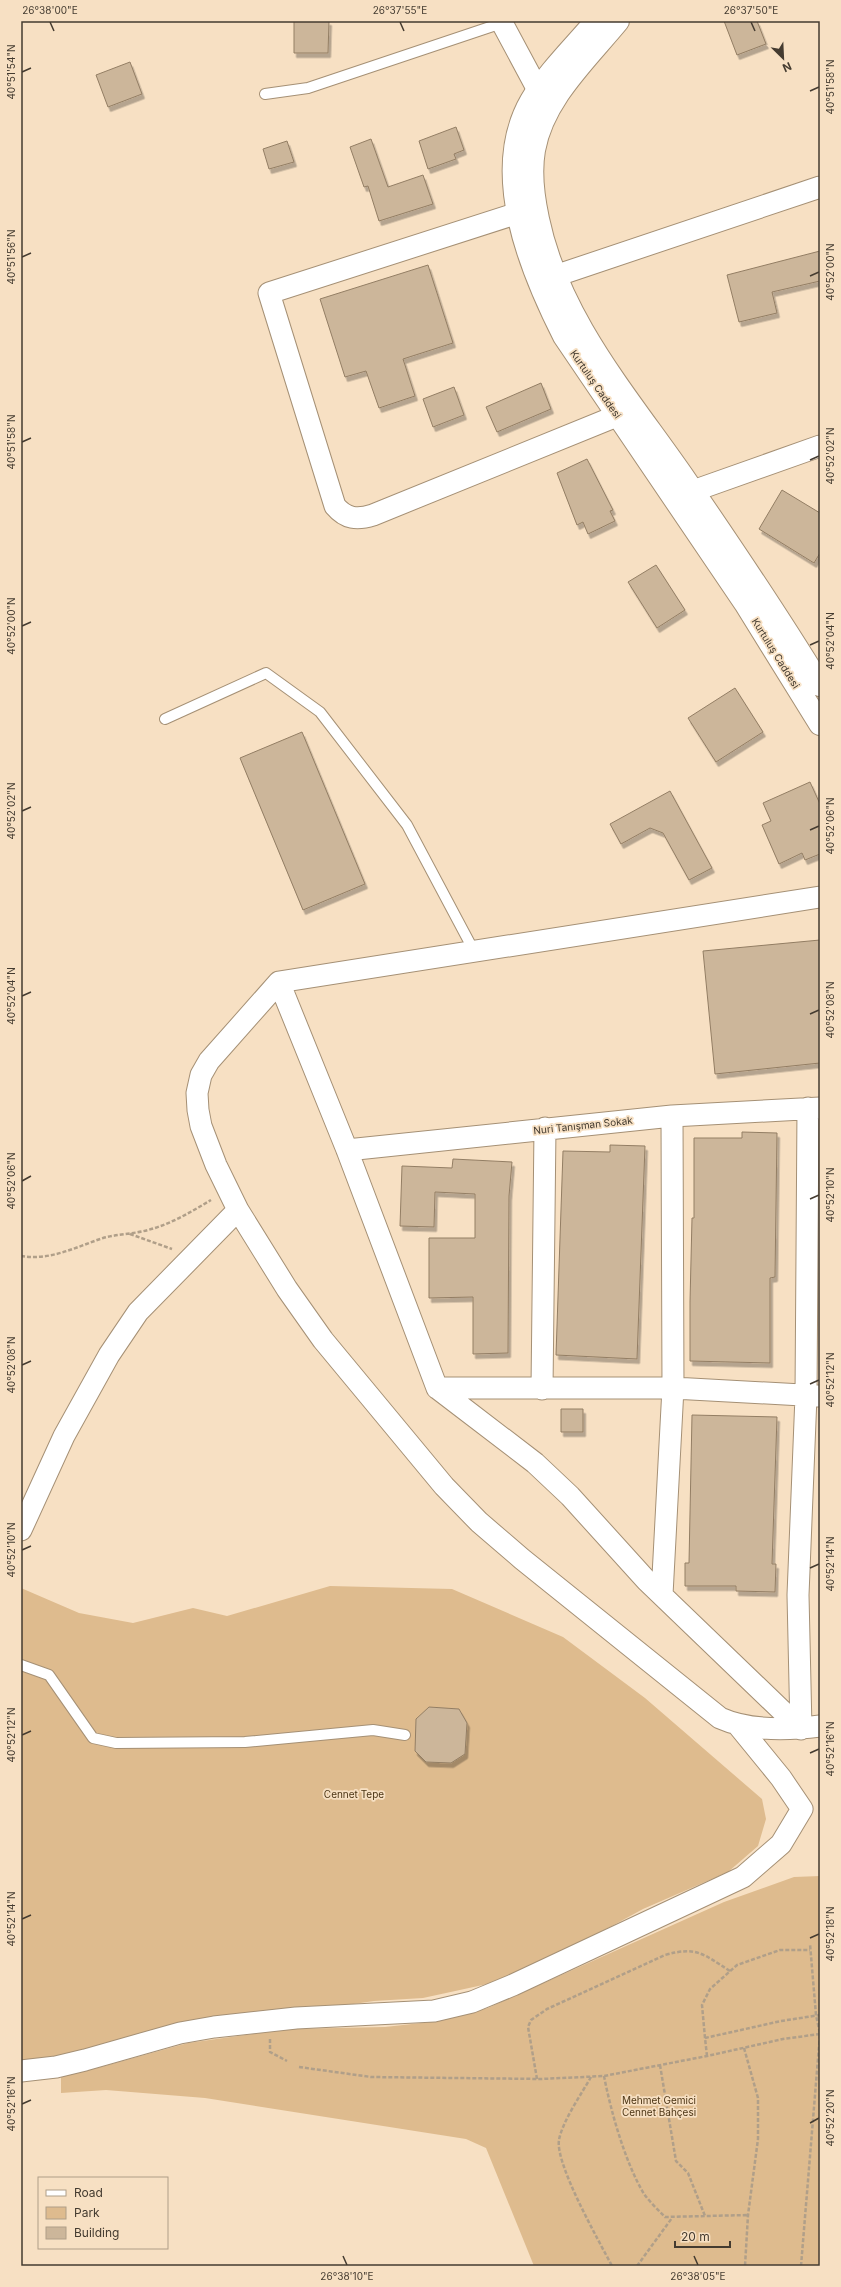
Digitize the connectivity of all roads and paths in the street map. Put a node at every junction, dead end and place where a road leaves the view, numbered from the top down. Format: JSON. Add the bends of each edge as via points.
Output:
{"nodes":[{"id":1,"x":596,"y":21,"type":"edge"},
{"id":2,"x":618,"y":21,"type":"edge"},
{"id":3,"x":502,"y":22,"type":"edge"},
{"id":4,"x":538,"y":90,"type":"junction"},
{"id":5,"x":265,"y":94,"type":"dead end"},
{"id":6,"x":820,"y":187,"type":"edge"},
{"id":7,"x":518,"y":213,"type":"junction"},
{"id":8,"x":555,"y":276,"type":"junction"},
{"id":9,"x":619,"y":415,"type":"junction"},
{"id":10,"x":820,"y":446,"type":"edge"},
{"id":11,"x":693,"y":491,"type":"junction"},
{"id":12,"x":816,"y":672,"type":"edge"},
{"id":13,"x":165,"y":719,"type":"dead end"},
{"id":14,"x":820,"y":724,"type":"edge"},
{"id":15,"x":820,"y":897,"type":"edge"},
{"id":16,"x":474,"y":951,"type":"junction"},
{"id":17,"x":279,"y":982,"type":"junction"},
{"id":18,"x":814,"y":1108,"type":"edge"},
{"id":19,"x":672,"y":1116,"type":"junction"},
{"id":20,"x":545,"y":1128,"type":"junction"},
{"id":21,"x":346,"y":1150,"type":"junction"},
{"id":22,"x":228,"y":1189,"type":"junction"},
{"id":23,"x":238,"y":1210,"type":"junction"},
{"id":24,"x":129,"y":1234,"type":"junction"},
{"id":25,"x":200,"y":1248,"type":"junction"},
{"id":26,"x":21,"y":1256,"type":"edge"},
{"id":27,"x":437,"y":1388,"type":"junction"},
{"id":28,"x":673,"y":1388,"type":"junction"},
{"id":29,"x":542,"y":1389,"type":"junction"},
{"id":30,"x":813,"y":1396,"type":"edge"},
{"id":31,"x":21,"y":1530,"type":"edge"},
{"id":32,"x":662,"y":1595,"type":"junction"},
{"id":33,"x":21,"y":1665,"type":"edge"},
{"id":34,"x":737,"y":1724,"type":"junction"},
{"id":35,"x":810,"y":1727,"type":"edge"},
{"id":36,"x":405,"y":1735,"type":"dead end"},
{"id":37,"x":810,"y":1944,"type":"dead end"},
{"id":38,"x":810,"y":1950,"type":"junction"},
{"id":39,"x":730,"y":1971,"type":"junction"},
{"id":40,"x":816,"y":2015,"type":"junction"},
{"id":41,"x":820,"y":2015,"type":"edge"},
{"id":42,"x":269,"y":2021,"type":"junction"},
{"id":43,"x":820,"y":2034,"type":"edge"},
{"id":44,"x":705,"y":2038,"type":"junction"},
{"id":45,"x":744,"y":2048,"type":"junction"},
{"id":46,"x":707,"y":2056,"type":"junction"},
{"id":47,"x":287,"y":2061,"type":"dead end"},
{"id":48,"x":660,"y":2065,"type":"junction"},
{"id":49,"x":299,"y":2067,"type":"dead end"},
{"id":50,"x":21,"y":2071,"type":"edge"},
{"id":51,"x":604,"y":2076,"type":"junction"},
{"id":52,"x":591,"y":2077,"type":"junction"},
{"id":53,"x":537,"y":2079,"type":"junction"},
{"id":54,"x":748,"y":2214,"type":"junction"},
{"id":55,"x":705,"y":2216,"type":"junction"},
{"id":56,"x":672,"y":2217,"type":"junction"},
{"id":57,"x":612,"y":2266,"type":"edge"},
{"id":58,"x":637,"y":2266,"type":"edge"},
{"id":59,"x":745,"y":2266,"type":"edge"},
{"id":60,"x":801,"y":2266,"type":"edge"}],
"edges":[{"from":1,"to":4,"type":"main road","name":"Kurtuluş Caddesi"},
{"from":2,"to":8,"type":"main road","name":"Kurtuluş Caddesi","via":[[562,90],[544,117],[537,138],[532,183],[544,242]]},
{"from":3,"to":4,"type":"street"},
{"from":3,"to":5,"type":"lane","via":[[319,85]]},
{"from":4,"to":7,"type":"main road","name":"Kurtuluş Caddesi","via":[[525,112],[515,146],[513,178]]},
{"from":6,"to":8,"type":"street"},
{"from":7,"to":9,"type":"main road","name":"Kurtuluş Caddesi","via":[[538,276],[557,323],[574,352]]},
{"from":7,"to":9,"type":"street","via":[[269,293],[335,506],[350,517],[363,518],[373,515]]},
{"from":8,"to":11,"type":"main road","name":"Kurtuluş Caddesi","via":[[583,333]]},
{"from":9,"to":14,"type":"main road","name":"Kurtuluş Caddesi","via":[[744,603]]},
{"from":10,"to":11,"type":"street"},
{"from":11,"to":12,"type":"main road","name":"Kurtuluş Caddesi"},
{"from":13,"to":16,"type":"lane","via":[[266,673],[320,712],[407,825]]},
{"from":15,"to":16,"type":"street"},
{"from":16,"to":17,"type":"street"},
{"from":17,"to":21,"type":"street"},
{"from":17,"to":22,"type":"street","via":[[221,1047],[201,1075],[198,1093],[201,1126]]},
{"from":18,"to":19,"type":"street","name":"Nuri Tanışman Sokak"},
{"from":18,"to":30,"type":"street"},
{"from":19,"to":20,"type":"street","name":"Nuri Tanışman Sokak"},
{"from":19,"to":28,"type":"street"},
{"from":20,"to":21,"type":"street","name":"Nuri Tanışman Sokak"},
{"from":20,"to":29,"type":"street"},
{"from":21,"to":27,"type":"street"},
{"from":22,"to":23,"type":"street"},
{"from":22,"to":24,"type":"path","via":[[187,1214],[148,1230]]},
{"from":23,"to":25,"type":"street"},
{"from":23,"to":34,"type":"street","via":[[287,1289],[323,1340],[460,1503],[522,1559],[709,1710],[720,1718]]},
{"from":24,"to":25,"type":"path","via":[[178,1250]]},
{"from":24,"to":26,"type":"path","via":[[114,1235],[61,1254]]},
{"from":25,"to":31,"type":"street","via":[[138,1312],[108,1355],[64,1436]]},
{"from":27,"to":29,"type":"street"},
{"from":27,"to":32,"type":"street","via":[[535,1463],[570,1496]]},
{"from":28,"to":29,"type":"street"},
{"from":28,"to":30,"type":"street"},
{"from":28,"to":32,"type":"street"},
{"from":30,"to":35,"type":"street","via":[[798,1596]]},
{"from":32,"to":35,"type":"street","via":[[770,1697]]},
{"from":33,"to":36,"type":"lane","via":[[49,1675],[93,1738],[116,1744],[245,1742],[373,1730]]},
{"from":34,"to":35,"type":"street"},
{"from":34,"to":42,"type":"street","via":[[781,1778],[802,1809],[781,1844],[743,1877],[514,1986],[472,2002],[434,2011]]},
{"from":37,"to":38,"type":"path"},
{"from":38,"to":39,"type":"path","via":[[780,1950],[737,1965]]},
{"from":38,"to":40,"type":"path"},
{"from":39,"to":44,"type":"path","via":[[710,1989],[702,2005]]},
{"from":39,"to":53,"type":"path","via":[[701,1952],[684,1950],[665,1955],[547,2009],[532,2020],[528,2027]]},
{"from":40,"to":41,"type":"path"},
{"from":40,"to":43,"type":"path"},
{"from":40,"to":44,"type":"path","via":[[781,2020]]},
{"from":42,"to":47,"type":"path","via":[[270,2052]]},
{"from":42,"to":50,"type":"street","via":[[200,2029],[85,2060]]},
{"from":43,"to":45,"type":"path","via":[[783,2038]]},
{"from":43,"to":60,"type":"path"},
{"from":44,"to":46,"type":"path"},
{"from":45,"to":46,"type":"path"},
{"from":45,"to":54,"type":"path","via":[[758,2098],[758,2139]]},
{"from":46,"to":48,"type":"path"},
{"from":48,"to":51,"type":"path"},
{"from":48,"to":55,"type":"path","via":[[676,2161],[688,2173]]},
{"from":49,"to":53,"type":"path","via":[[371,2076]]},
{"from":51,"to":52,"type":"path"},
{"from":51,"to":56,"type":"path","via":[[608,2099],[625,2152],[644,2194],[665,2217]]},
{"from":52,"to":53,"type":"path"},
{"from":52,"to":57,"type":"path","via":[[559,2140],[572,2190]]},
{"from":54,"to":55,"type":"path"},
{"from":54,"to":59,"type":"path"},
{"from":55,"to":56,"type":"path"},
{"from":56,"to":58,"type":"path"}]}
